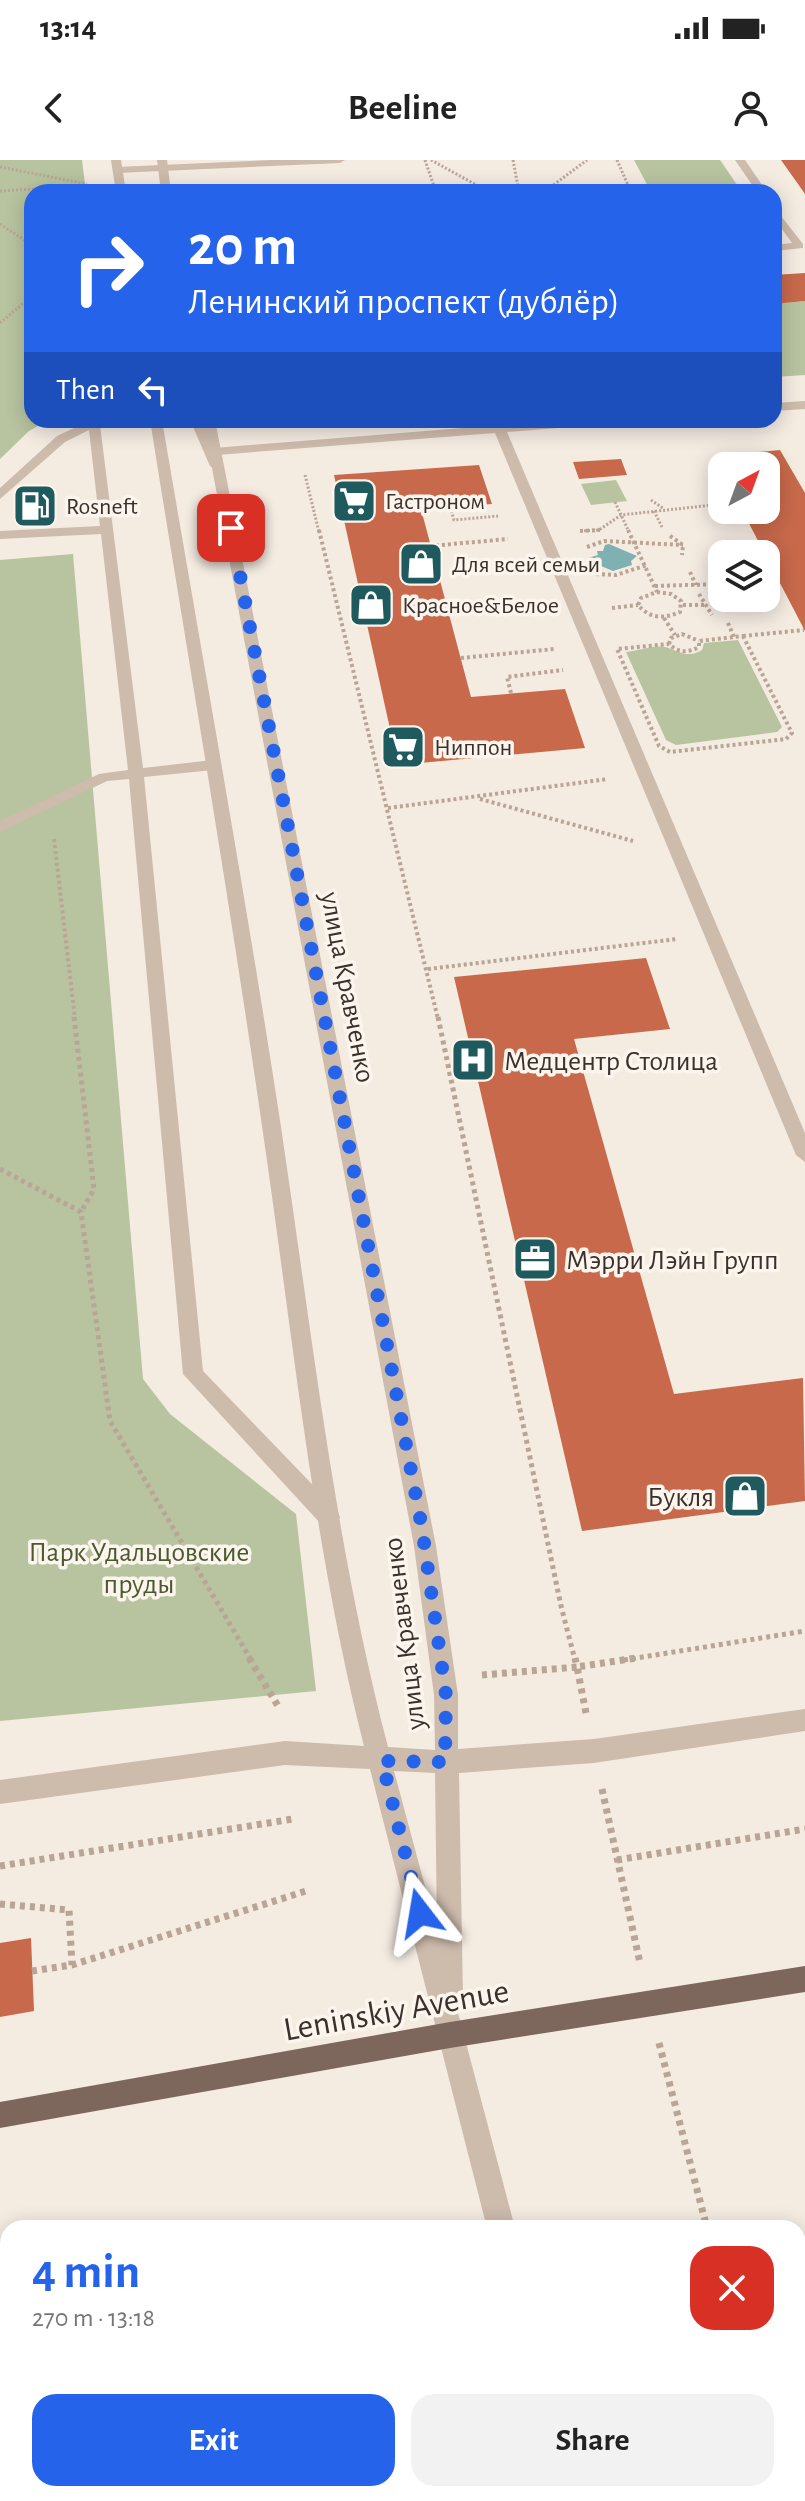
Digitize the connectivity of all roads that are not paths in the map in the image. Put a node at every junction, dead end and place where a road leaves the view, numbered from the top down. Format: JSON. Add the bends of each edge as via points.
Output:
{"nodes":[{"id":1,"x":340,"y":160,"type":"edge"},
{"id":2,"x":740,"y":160,"type":"edge"},
{"id":3,"x":163,"y":164,"type":"edge"},
{"id":4,"x":116,"y":165,"type":"edge"},
{"id":5,"x":165,"y":184,"type":"edge"},
{"id":6,"x":756,"y":184,"type":"edge"},
{"id":7,"x":782,"y":222,"type":"edge"},
{"id":8,"x":782,"y":247,"type":"edge"},
{"id":9,"x":805,"y":405,"type":"edge"},
{"id":10,"x":782,"y":406,"type":"edge"},
{"id":11,"x":83,"y":428,"type":"edge"},
{"id":12,"x":98,"y":428,"type":"edge"},
{"id":13,"x":157,"y":428,"type":"edge"},
{"id":14,"x":199,"y":428,"type":"edge"},
{"id":15,"x":211,"y":428,"type":"edge"},
{"id":16,"x":512,"y":428,"type":"edge"},
{"id":17,"x":500,"y":429,"type":"junction"},
{"id":18,"x":217,"y":451,"type":"junction"},
{"id":19,"x":222,"y":481,"type":"junction"},
{"id":20,"x":0,"y":495,"type":"edge"},
{"id":21,"x":107,"y":530,"type":"junction"},
{"id":22,"x":0,"y":535,"type":"edge"},
{"id":23,"x":213,"y":765,"type":"junction"},
{"id":24,"x":136,"y":774,"type":"junction"},
{"id":25,"x":0,"y":827,"type":"edge"},
{"id":26,"x":805,"y":1155,"type":"edge"},
{"id":27,"x":329,"y":1517,"type":"junction"},
{"id":28,"x":805,"y":1720,"type":"edge"},
{"id":29,"x":382,"y":1761,"type":"junction"},
{"id":30,"x":445,"y":1762,"type":"junction"},
{"id":31,"x":0,"y":1792,"type":"edge"},
{"id":32,"x":805,"y":1979,"type":"edge"},
{"id":33,"x":450,"y":2035,"type":"junction"},
{"id":34,"x":0,"y":2115,"type":"edge"},
{"id":35,"x":499,"y":2220,"type":"edge"}],
"edges":[{"from":1,"to":3,"type":"street"},
{"from":2,"to":6,"type":"street"},
{"from":3,"to":4,"type":"street"},
{"from":3,"to":5,"type":"street"},
{"from":7,"to":8,"type":"street","via":[[799,246]]},
{"from":9,"to":10,"type":"street"},
{"from":11,"to":20,"type":"street","via":[[61,439]]},
{"from":12,"to":21,"type":"street"},
{"from":13,"to":23,"type":"street","name":"улица Кравченко"},
{"from":14,"to":19,"type":"street"},
{"from":15,"to":18,"type":"street","name":"улица Кравченко"},
{"from":16,"to":17,"type":"street"},
{"from":17,"to":18,"type":"street"},
{"from":17,"to":26,"type":"street"},
{"from":18,"to":19,"type":"street","name":"улица Кравченко"},
{"from":19,"to":30,"type":"street","name":"улица Кравченко","via":[[423,1534],[446,1695]]},
{"from":21,"to":22,"type":"street"},
{"from":21,"to":24,"type":"street"},
{"from":23,"to":24,"type":"street"},
{"from":23,"to":27,"type":"street","name":"улица Кравченко"},
{"from":24,"to":25,"type":"street","via":[[104,777]]},
{"from":24,"to":27,"type":"street","via":[[193,1374]]},
{"from":27,"to":29,"type":"street","name":"улица Кравченко","via":[[363,1696]]},
{"from":28,"to":30,"type":"street","via":[[594,1751]]},
{"from":29,"to":30,"type":"street"},
{"from":29,"to":31,"type":"street","via":[[285,1753]]},
{"from":29,"to":33,"type":"street","name":"улица Кравченко"},
{"from":30,"to":33,"type":"street","name":"улица Кравченко"},
{"from":32,"to":33,"type":"main road","name":"Leninskiy Avenue"},
{"from":33,"to":34,"type":"main road","name":"Leninskiy Avenue"},
{"from":33,"to":35,"type":"street"}]}
